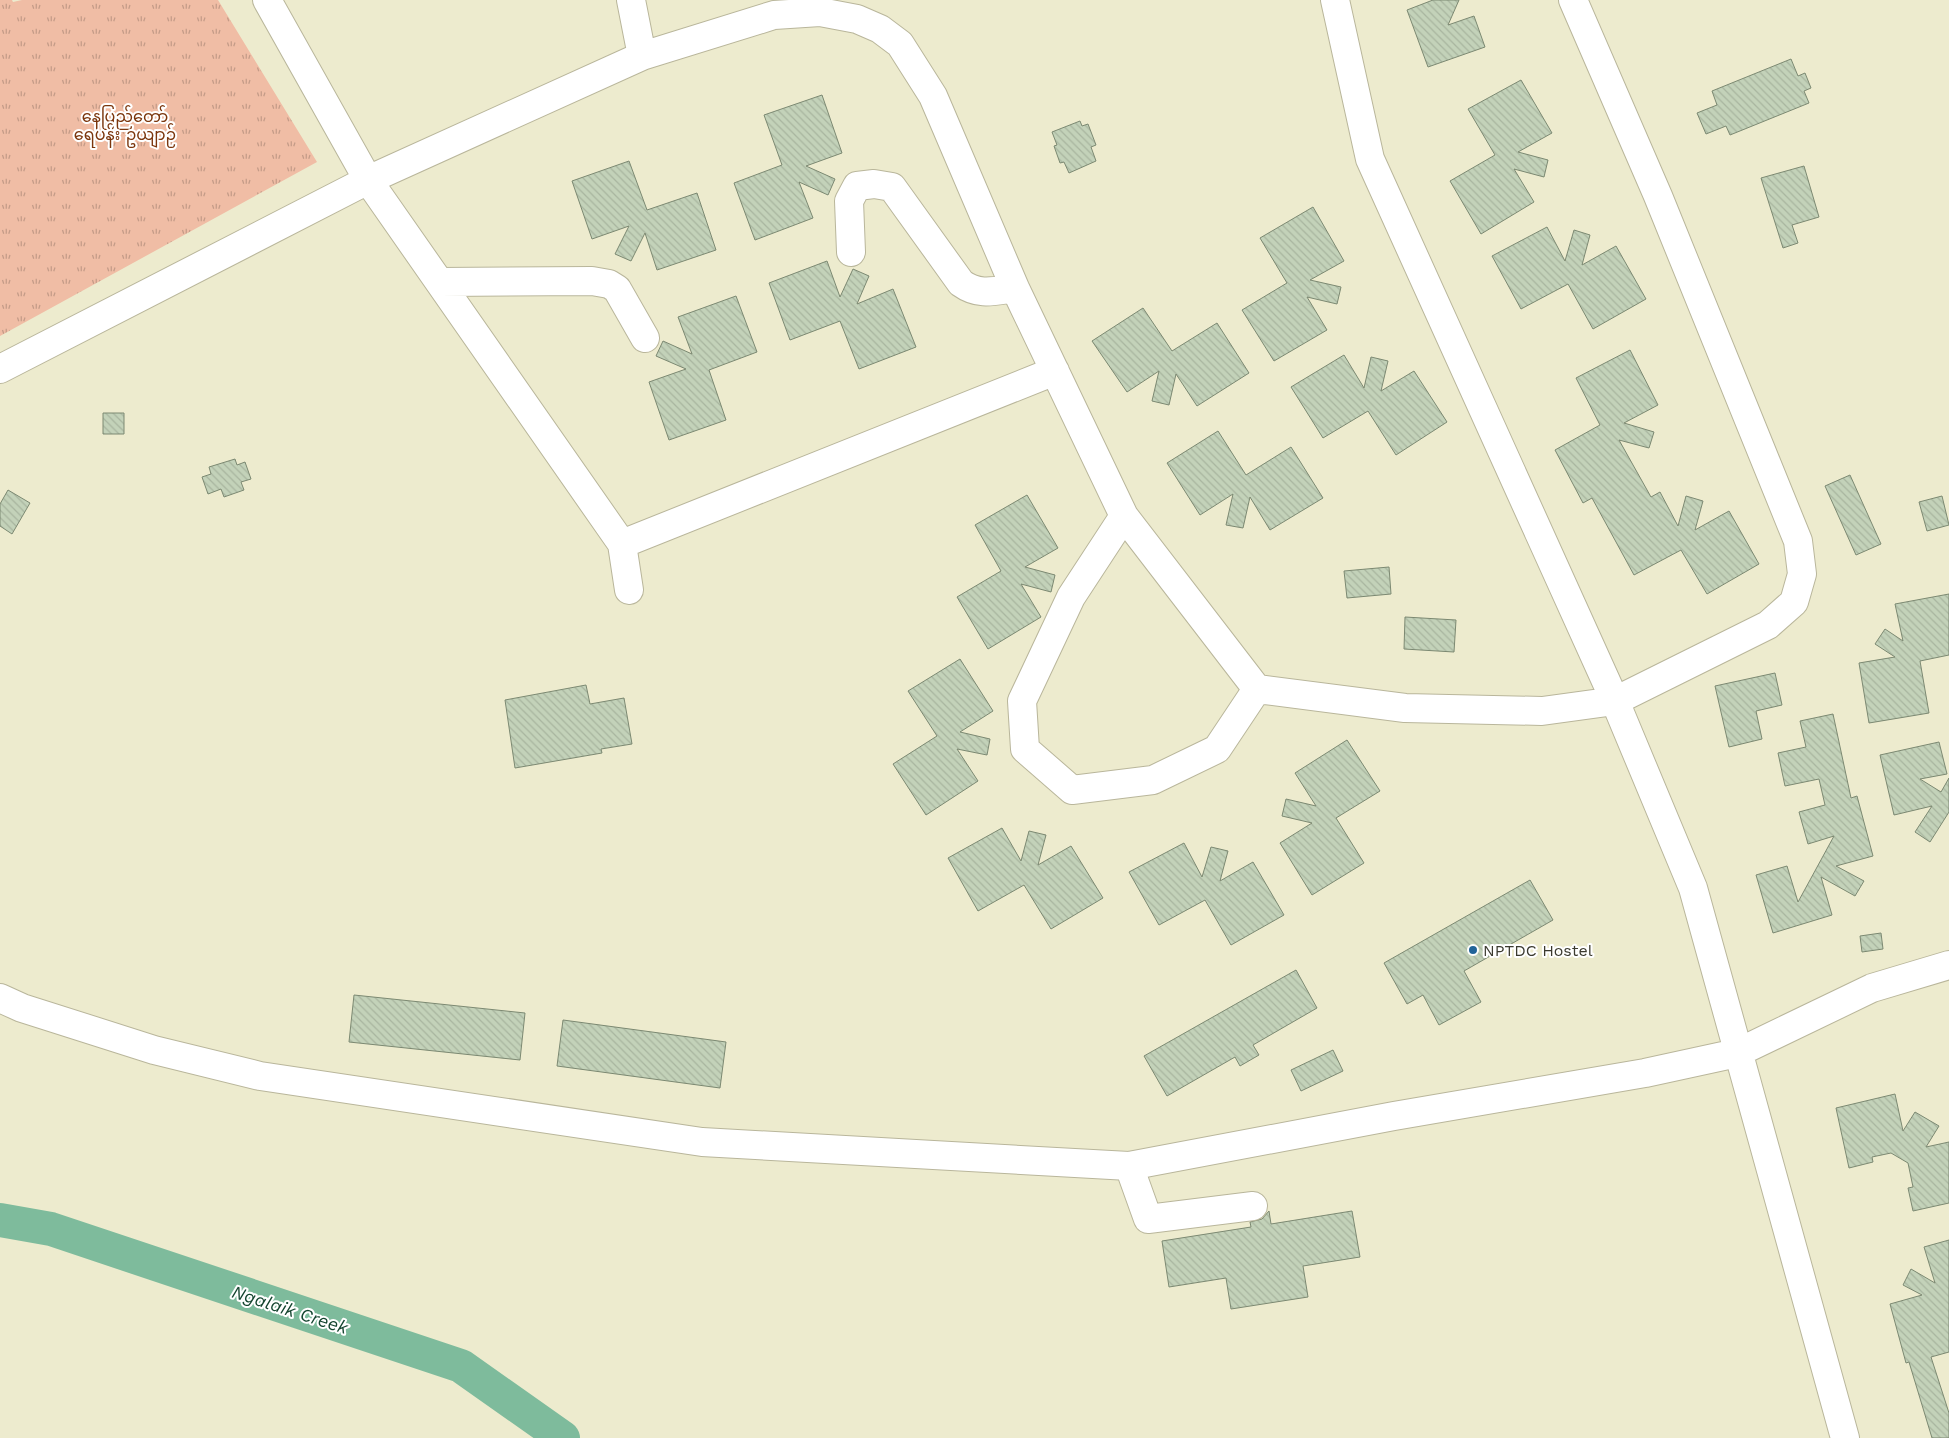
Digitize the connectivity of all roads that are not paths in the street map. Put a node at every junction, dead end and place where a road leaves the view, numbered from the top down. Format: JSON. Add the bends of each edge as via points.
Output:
{"nodes":[{"id":1,"x":267,"y":0,"type":"edge"},
{"id":2,"x":631,"y":0,"type":"edge"},
{"id":3,"x":1335,"y":0,"type":"edge"},
{"id":4,"x":1573,"y":0,"type":"edge"},
{"id":5,"x":642,"y":56,"type":"junction"},
{"id":6,"x":368,"y":180,"type":"junction"},
{"id":7,"x":851,"y":252,"type":"dead end"},
{"id":8,"x":440,"y":282,"type":"junction"},
{"id":9,"x":1015,"y":288,"type":"junction"},
{"id":10,"x":645,"y":338,"type":"dead end"},
{"id":11,"x":0,"y":369,"type":"edge"},
{"id":12,"x":1055,"y":371,"type":"junction"},
{"id":13,"x":1124,"y":516,"type":"junction"},
{"id":14,"x":622,"y":544,"type":"junction"},
{"id":15,"x":629,"y":590,"type":"dead end"},
{"id":16,"x":1257,"y":689,"type":"junction"},
{"id":17,"x":1615,"y":701,"type":"junction"},
{"id":18,"x":1949,"y":966,"type":"edge"},
{"id":19,"x":0,"y":998,"type":"edge"},
{"id":20,"x":1737,"y":1053,"type":"junction"},
{"id":21,"x":1129,"y":1166,"type":"junction"},
{"id":22,"x":1253,"y":1206,"type":"dead end"},
{"id":23,"x":1845,"y":1438,"type":"edge"}],
"edges":[{"from":1,"to":6,"type":"street"},
{"from":2,"to":5,"type":"street"},
{"from":3,"to":17,"type":"street","via":[[1370,159]]},
{"from":4,"to":17,"type":"street","via":[[1658,196],[1798,541],[1802,574],[1794,602],[1768,625]]},
{"from":5,"to":6,"type":"street"},
{"from":5,"to":9,"type":"street","via":[[774,15],[820,12],[857,19],[880,29],[900,44],[933,96]]},
{"from":6,"to":8,"type":"street"},
{"from":6,"to":11,"type":"street"},
{"from":7,"to":9,"type":"street","via":[[848,201],[857,186],[892,187],[961,283],[982,292]]},
{"from":8,"to":10,"type":"street","via":[[592,280],[609,284],[617,289]]},
{"from":8,"to":14,"type":"street"},
{"from":9,"to":12,"type":"street"},
{"from":12,"to":13,"type":"street"},
{"from":12,"to":14,"type":"street"},
{"from":13,"to":16,"type":"street"},
{"from":13,"to":16,"type":"street","via":[[1070,597],[1022,701],[1025,749],[1072,790],[1153,780],[1217,749]]},
{"from":14,"to":15,"type":"street"},
{"from":16,"to":17,"type":"street","via":[[1405,708],[1542,711]]},
{"from":17,"to":20,"type":"street","via":[[1693,888]]},
{"from":18,"to":20,"type":"street","via":[[1872,988]]},
{"from":19,"to":21,"type":"street","via":[[154,1050],[260,1076],[702,1142]]},
{"from":20,"to":21,"type":"street","via":[[1645,1073]]},
{"from":20,"to":23,"type":"street"},
{"from":21,"to":22,"type":"street","via":[[1148,1219]]}]}
